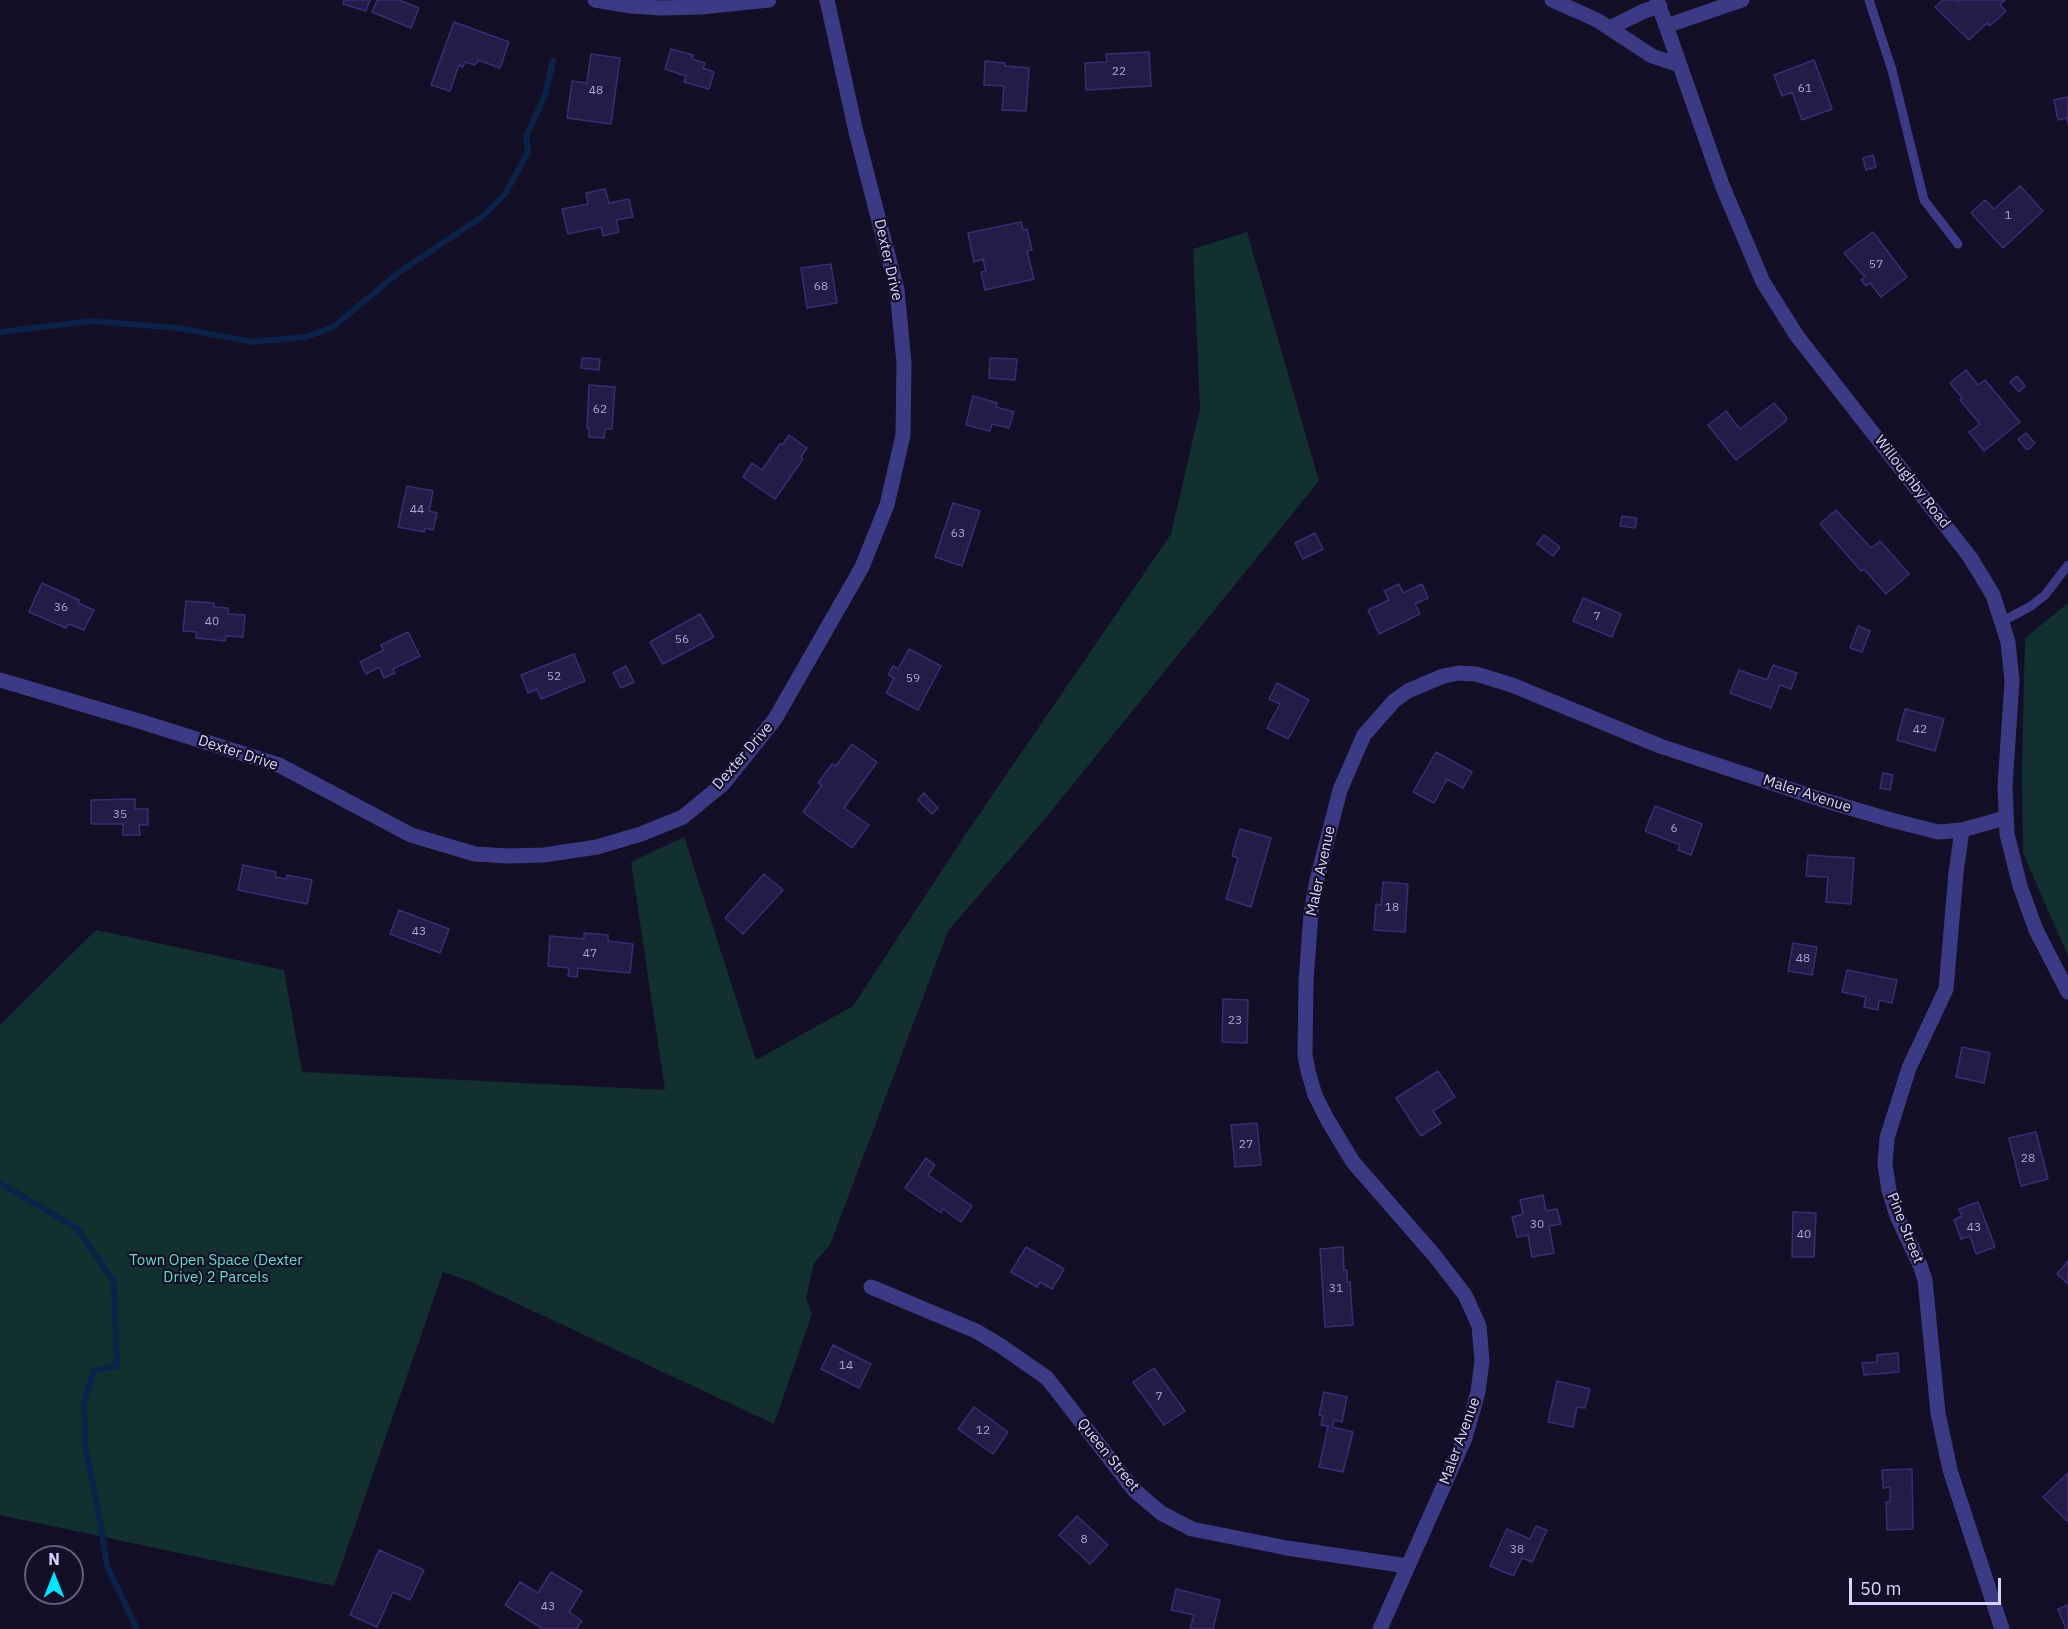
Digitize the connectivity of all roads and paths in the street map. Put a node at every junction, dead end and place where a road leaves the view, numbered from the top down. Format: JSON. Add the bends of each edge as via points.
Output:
{"nodes":[{"id":1,"x":595,"y":0,"type":"edge"},
{"id":2,"x":769,"y":0,"type":"edge"},
{"id":3,"x":827,"y":0,"type":"edge"},
{"id":4,"x":1552,"y":0,"type":"edge"},
{"id":5,"x":1742,"y":0,"type":"edge"},
{"id":6,"x":1869,"y":0,"type":"edge"},
{"id":7,"x":1658,"y":3,"type":"edge"},
{"id":8,"x":1666,"y":26,"type":"junction"},
{"id":9,"x":1610,"y":28,"type":"junction"},
{"id":10,"x":1679,"y":65,"type":"junction"},
{"id":11,"x":1958,"y":244,"type":"dead end"},
{"id":12,"x":2068,"y":565,"type":"edge"},
{"id":13,"x":2003,"y":621,"type":"junction"},
{"id":14,"x":0,"y":680,"type":"edge"},
{"id":15,"x":2005,"y":818,"type":"junction"},
{"id":16,"x":1962,"y":830,"type":"junction"},
{"id":17,"x":2068,"y":992,"type":"edge"},
{"id":18,"x":871,"y":1287,"type":"dead end"},
{"id":19,"x":1407,"y":1566,"type":"junction"},
{"id":20,"x":1380,"y":1629,"type":"edge"},
{"id":21,"x":2002,"y":1629,"type":"edge"}],
"edges":[{"from":1,"to":2,"type":"street","via":[[661,8]]},
{"from":3,"to":14,"type":"street","name":"Dexter Drive","via":[[897,290],[904,363],[903,435],[888,505],[862,567],[775,719],[723,784],[683,817],[597,847],[544,855],[476,854],[411,835],[279,765]]},
{"from":4,"to":9,"type":"street"},
{"from":5,"to":8,"type":"street"},
{"from":6,"to":11,"type":"lane","via":[[1892,70],[1924,200]]},
{"from":7,"to":8,"type":"street","name":"Willoughby Road"},
{"from":7,"to":9,"type":"street"},
{"from":8,"to":10,"type":"street","name":"Willoughby Road"},
{"from":9,"to":10,"type":"street","via":[[1652,56]]},
{"from":10,"to":13,"type":"street","name":"Willoughby Road","via":[[1762,282],[1797,336],[1970,557],[1993,595]]},
{"from":12,"to":13,"type":"lane","via":[[2045,595]]},
{"from":13,"to":15,"type":"street","name":"Willoughby Road","via":[[2012,681]]},
{"from":15,"to":16,"type":"street","name":"Maler Avenue"},
{"from":15,"to":17,"type":"street","name":"Willoughby Road","via":[[2020,886],[2036,930]]},
{"from":16,"to":19,"type":"street","name":"Maler Avenue","via":[[1938,832],[1820,799],[1660,746],[1476,674],[1443,676],[1408,691],[1364,735],[1340,790],[1313,902],[1306,981],[1308,1071],[1315,1095],[1353,1162],[1465,1295],[1479,1326],[1482,1344],[1478,1392],[1465,1438]]},
{"from":16,"to":21,"type":"street","name":"Pine Street","via":[[1946,989],[1909,1068],[1887,1138],[1886,1165],[1897,1216],[1925,1280],[1938,1413],[1950,1470]]},
{"from":18,"to":19,"type":"street","name":"Queen Street","via":[[976,1331],[1047,1378],[1134,1490],[1161,1513],[1192,1528],[1287,1548]]},
{"from":19,"to":20,"type":"street","name":"Maler Avenue"}]}
